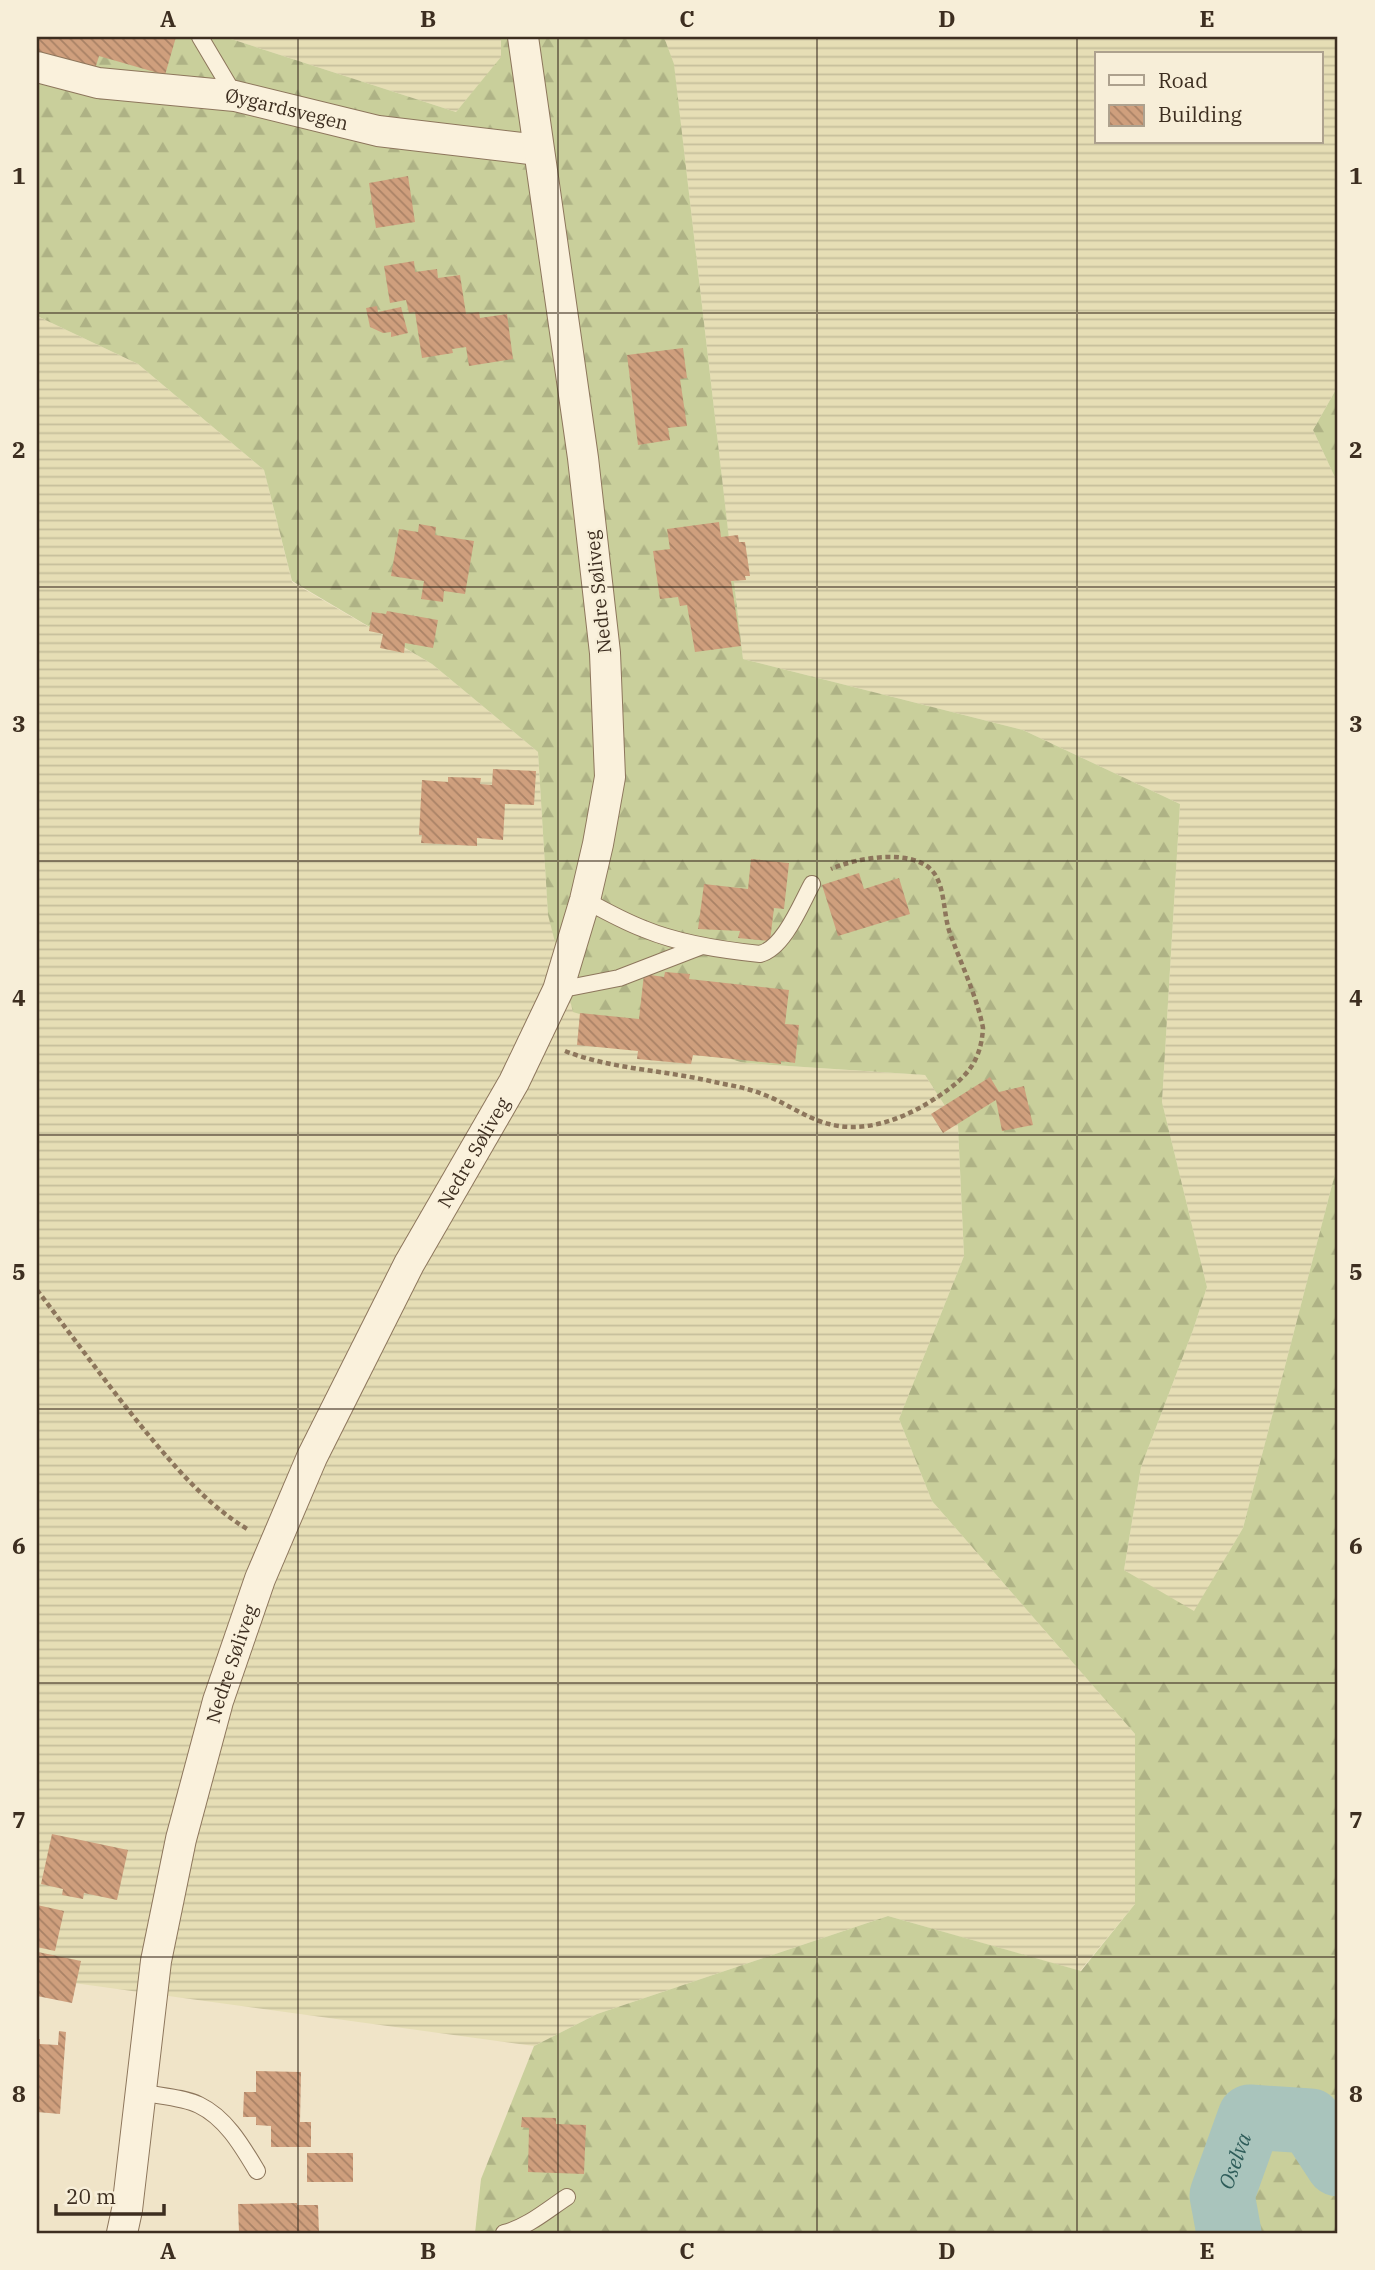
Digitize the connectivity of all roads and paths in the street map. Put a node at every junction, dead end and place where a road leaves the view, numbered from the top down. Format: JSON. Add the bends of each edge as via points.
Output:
{"nodes":[{"id":1,"x":200,"y":37,"type":"edge"},
{"id":2,"x":523,"y":37,"type":"edge"},
{"id":3,"x":37,"y":67,"type":"edge"},
{"id":4,"x":235,"y":96,"type":"junction"},
{"id":5,"x":538,"y":150,"type":"junction"},
{"id":6,"x":812,"y":884,"type":"joint"},
{"id":7,"x":585,"y":900,"type":"junction"},
{"id":8,"x":705,"y":946,"type":"junction"},
{"id":9,"x":558,"y":990,"type":"junction"},
{"id":10,"x":534,"y":1039,"type":"junction"},
{"id":11,"x":37,"y":1290,"type":"edge"},
{"id":12,"x":274,"y":1545,"type":"junction"},
{"id":13,"x":140,"y":2092,"type":"junction"},
{"id":14,"x":257,"y":2171,"type":"dead end"},
{"id":15,"x":567,"y":2197,"type":"dead end"},
{"id":16,"x":122,"y":2233,"type":"edge"},
{"id":17,"x":504,"y":2233,"type":"edge"}],
"edges":[{"from":1,"to":4,"type":"lane"},
{"from":2,"to":5,"type":"street","name":"Nedre Søliveg"},
{"from":3,"to":4,"type":"street","name":"Øygardsvegen","via":[[98,83]]},
{"from":4,"to":5,"type":"street","name":"Øygardsvegen","via":[[378,131]]},
{"from":5,"to":7,"type":"street","name":"Nedre Søliveg","via":[[583,458],[605,653],[610,777]]},
{"from":6,"to":8,"type":"lane","via":[[783,937],[769,952]]},
{"from":6,"to":10,"type":"path","via":[[834,867],[879,858],[918,861],[934,874],[983,1028],[982,1046],[966,1074],[921,1108],[862,1126],[830,1124],[760,1093],[610,1064]]},
{"from":7,"to":8,"type":"lane","via":[[646,930]]},
{"from":7,"to":9,"type":"street","name":"Nedre Søliveg"},
{"from":8,"to":9,"type":"lane","via":[[619,978]]},
{"from":9,"to":10,"type":"street","name":"Nedre Søliveg"},
{"from":10,"to":12,"type":"street","name":"Nedre Søliveg","via":[[409,1264],[312,1457]]},
{"from":11,"to":12,"type":"path","via":[[120,1401],[186,1478],[226,1516]]},
{"from":12,"to":13,"type":"street","name":"Nedre Søliveg","via":[[218,1701],[181,1839],[156,1961]]},
{"from":13,"to":14,"type":"lane","via":[[197,2104],[217,2116]]},
{"from":13,"to":16,"type":"street","name":"Nedre Søliveg"},
{"from":15,"to":17,"type":"lane"}]}
